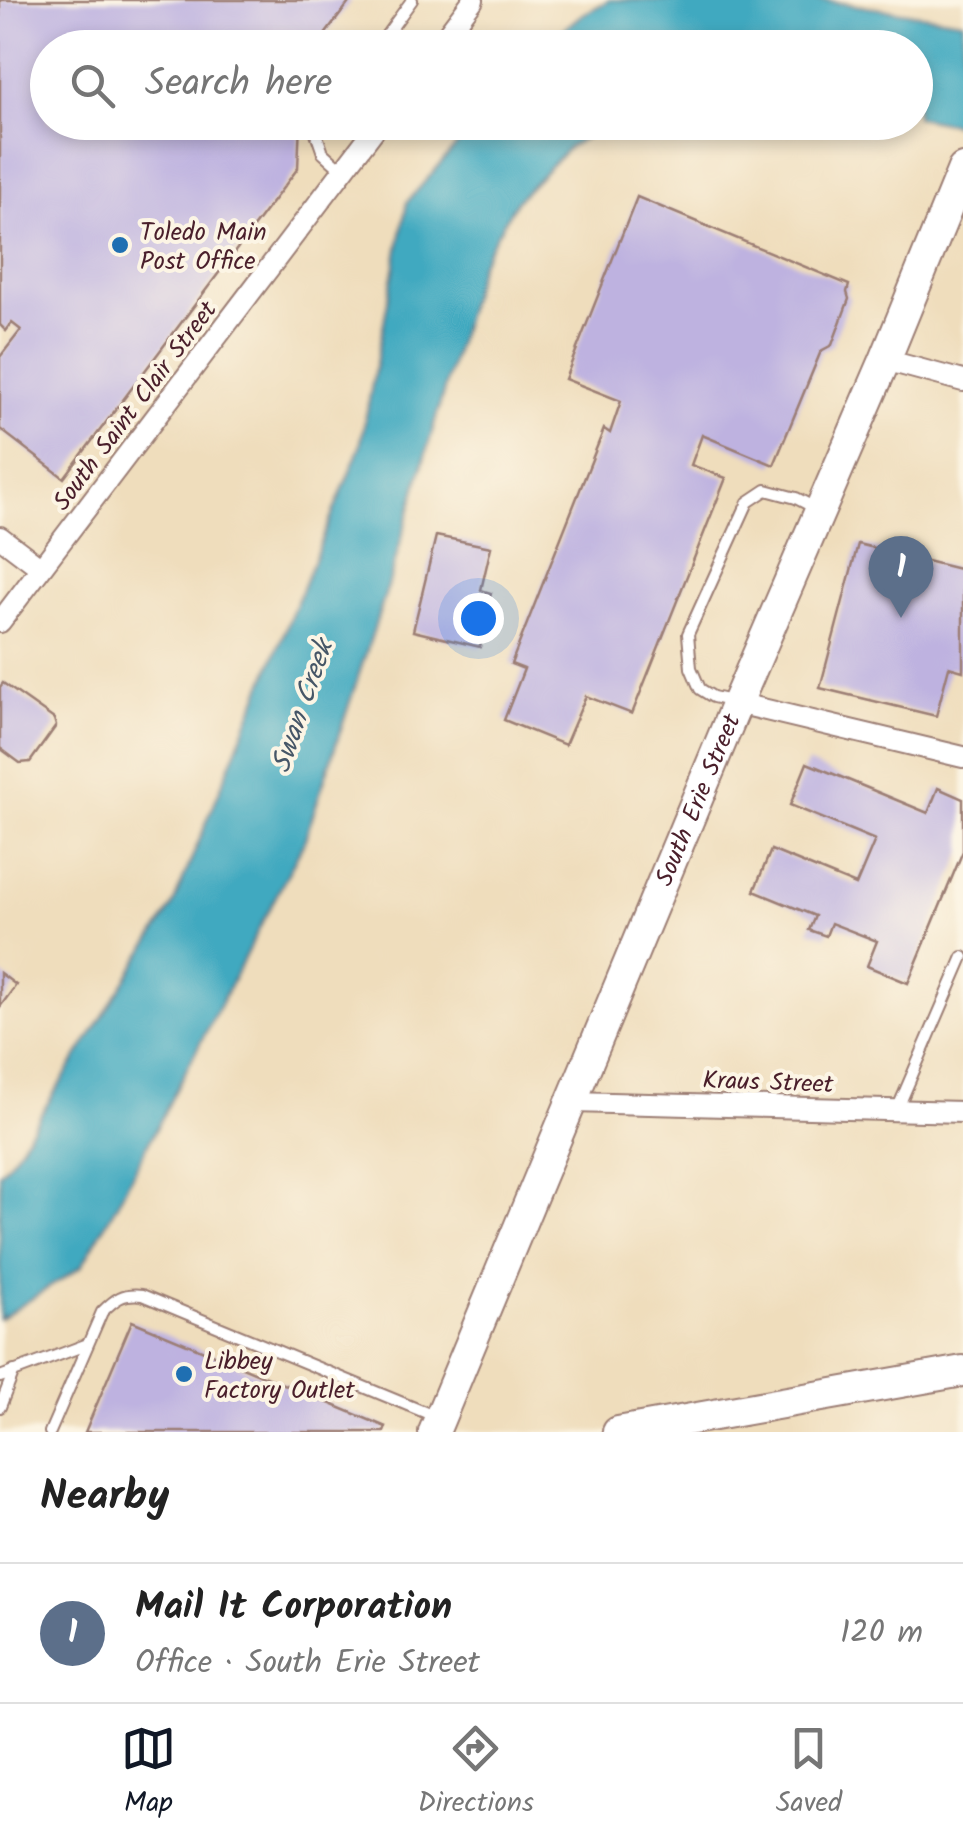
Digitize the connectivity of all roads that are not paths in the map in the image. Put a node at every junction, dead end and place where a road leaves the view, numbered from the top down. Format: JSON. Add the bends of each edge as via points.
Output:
{"nodes":[{"id":1,"x":412,"y":0,"type":"edge"},
{"id":2,"x":473,"y":0,"type":"edge"},
{"id":3,"x":390,"y":30,"type":"edge"},
{"id":4,"x":450,"y":30,"type":"edge"},
{"id":5,"x":318,"y":140,"type":"edge"},
{"id":6,"x":366,"y":140,"type":"edge"},
{"id":7,"x":343,"y":171,"type":"junction"},
{"id":8,"x":961,"y":173,"type":"edge"},
{"id":9,"x":885,"y":360,"type":"junction"},
{"id":10,"x":963,"y":381,"type":"edge"},
{"id":11,"x":820,"y":511,"type":"junction"},
{"id":12,"x":0,"y":537,"type":"edge"},
{"id":13,"x":41,"y":568,"type":"junction"},
{"id":14,"x":0,"y":622,"type":"edge"},
{"id":15,"x":737,"y":702,"type":"junction"},
{"id":16,"x":963,"y":757,"type":"edge"},
{"id":17,"x":963,"y":957,"type":"edge"},
{"id":18,"x":572,"y":1102,"type":"junction"},
{"id":19,"x":897,"y":1110,"type":"junction"},
{"id":20,"x":963,"y":1112,"type":"edge"},
{"id":21,"x":88,"y":1344,"type":"junction"},
{"id":22,"x":963,"y":1371,"type":"edge"},
{"id":23,"x":14,"y":1372,"type":"junction"},
{"id":24,"x":0,"y":1377,"type":"edge"},
{"id":25,"x":0,"y":1407,"type":"edge"},
{"id":26,"x":437,"y":1425,"type":"edge"},
{"id":27,"x":50,"y":1432,"type":"edge"},
{"id":28,"x":618,"y":1432,"type":"edge"}],
"edges":[{"from":1,"to":3,"type":"lane"},
{"from":2,"to":4,"type":"street"},
{"from":5,"to":7,"type":"lane"},
{"from":6,"to":7,"type":"street","name":"South Saint Clair Street"},
{"from":7,"to":13,"type":"street","name":"South Saint Clair Street"},
{"from":8,"to":9,"type":"street","name":"South Erie Street"},
{"from":9,"to":10,"type":"street"},
{"from":9,"to":11,"type":"street","name":"South Erie Street"},
{"from":11,"to":15,"type":"street","name":"South Erie Street"},
{"from":11,"to":15,"type":"lane","via":[[766,490],[748,502],[688,634],[700,689]]},
{"from":12,"to":13,"type":"street"},
{"from":13,"to":14,"type":"street","name":"South Saint Clair Street"},
{"from":15,"to":16,"type":"street"},
{"from":15,"to":18,"type":"street","name":"South Erie Street"},
{"from":17,"to":19,"type":"lane"},
{"from":18,"to":19,"type":"street","name":"Kraus Street"},
{"from":18,"to":26,"type":"street","name":"South Erie Street"},
{"from":19,"to":20,"type":"street","name":"Kraus Street"},
{"from":21,"to":23,"type":"lane"},
{"from":21,"to":26,"type":"lane","via":[[115,1299],[142,1295]]},
{"from":21,"to":27,"type":"lane"},
{"from":22,"to":28,"type":"street"},
{"from":23,"to":24,"type":"lane"},
{"from":23,"to":25,"type":"lane"}]}
